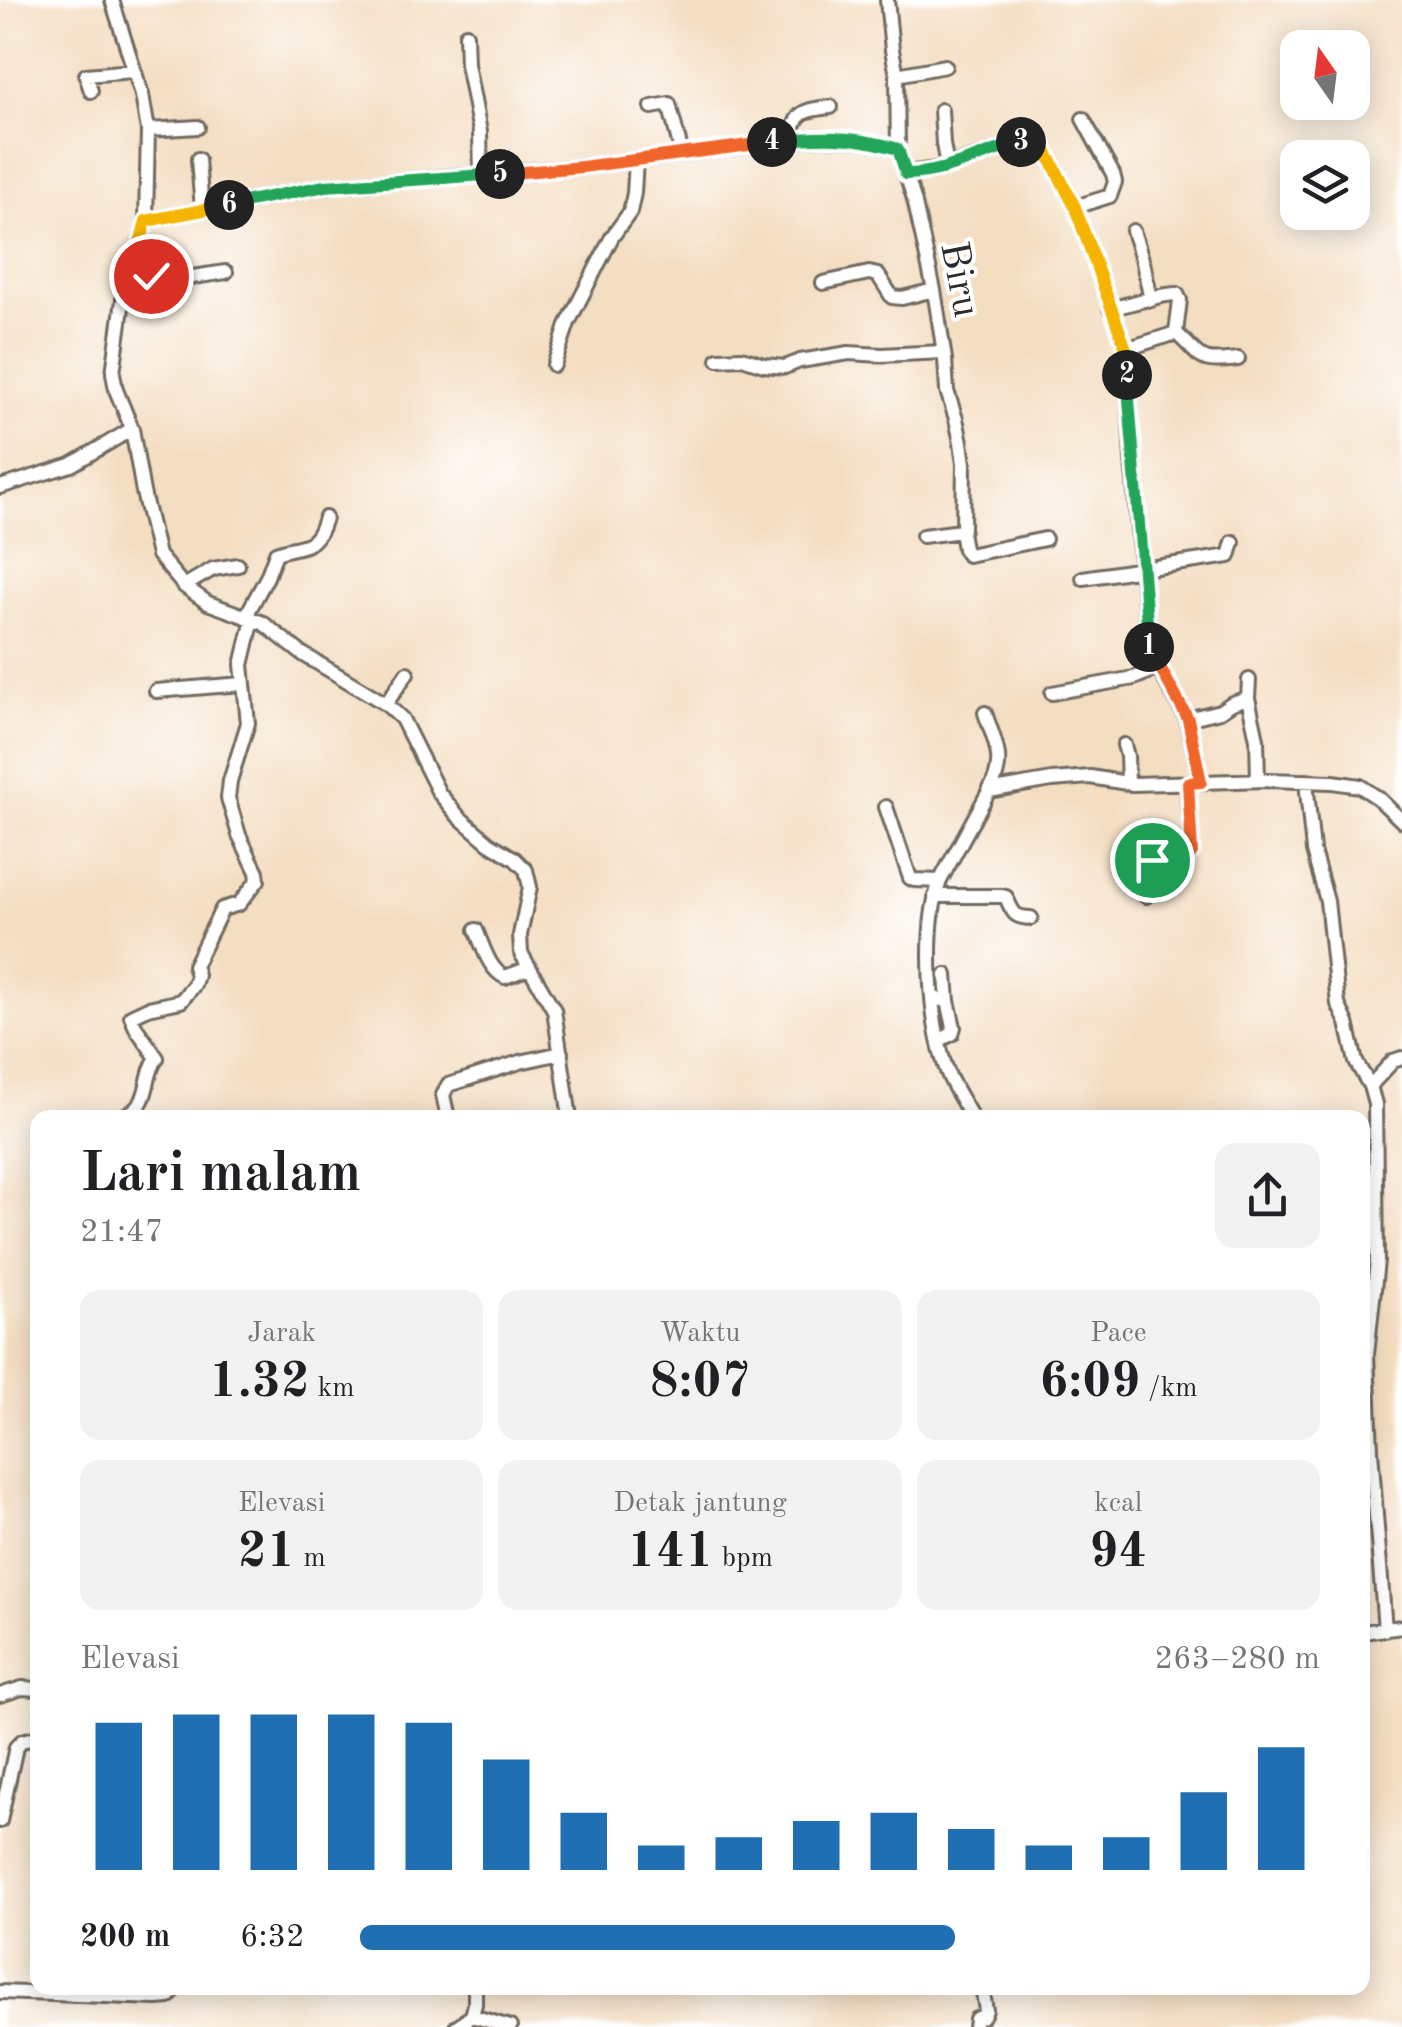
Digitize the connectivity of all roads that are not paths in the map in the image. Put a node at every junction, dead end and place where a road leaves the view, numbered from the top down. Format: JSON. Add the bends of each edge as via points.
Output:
{"nodes":[{"id":1,"x":112,"y":0,"type":"edge"},
{"id":2,"x":887,"y":0,"type":"edge"},
{"id":3,"x":466,"y":34,"type":"dead end"},
{"id":4,"x":945,"y":66,"type":"dead end"},
{"id":5,"x":133,"y":71,"type":"junction"},
{"id":6,"x":897,"y":75,"type":"junction"},
{"id":7,"x":91,"y":91,"type":"dead end"},
{"id":8,"x":652,"y":107,"type":"dead end"},
{"id":9,"x":831,"y":107,"type":"dead end"},
{"id":10,"x":941,"y":110,"type":"dead end"},
{"id":11,"x":1083,"y":120,"type":"dead end"},
{"id":12,"x":198,"y":128,"type":"dead end"},
{"id":13,"x":148,"y":130,"type":"junction"},
{"id":14,"x":792,"y":140,"type":"junction"},
{"id":15,"x":898,"y":149,"type":"junction"},
{"id":16,"x":682,"y":154,"type":"junction"},
{"id":17,"x":198,"y":159,"type":"dead end"},
{"id":18,"x":636,"y":160,"type":"junction"},
{"id":19,"x":947,"y":166,"type":"junction"},
{"id":20,"x":906,"y":174,"type":"junction"},
{"id":21,"x":482,"y":175,"type":"junction"},
{"id":22,"x":1075,"y":207,"type":"junction"},
{"id":23,"x":202,"y":210,"type":"junction"},
{"id":24,"x":146,"y":221,"type":"junction"},
{"id":25,"x":1133,"y":232,"type":"dead end"},
{"id":26,"x":226,"y":272,"type":"dead end"},
{"id":27,"x":132,"y":274,"type":"junction"},
{"id":28,"x":823,"y":283,"type":"dead end"},
{"id":29,"x":934,"y":290,"type":"junction"},
{"id":30,"x":1150,"y":300,"type":"junction"},
{"id":31,"x":1110,"y":308,"type":"junction"},
{"id":32,"x":1176,"y":333,"type":"junction"},
{"id":33,"x":1126,"y":349,"type":"junction"},
{"id":34,"x":943,"y":352,"type":"junction"},
{"id":35,"x":1238,"y":358,"type":"dead end"},
{"id":36,"x":718,"y":359,"type":"dead end"},
{"id":37,"x":554,"y":365,"type":"dead end"},
{"id":38,"x":132,"y":429,"type":"junction"},
{"id":39,"x":0,"y":487,"type":"edge"},
{"id":40,"x":325,"y":518,"type":"dead end"},
{"id":41,"x":961,"y":531,"type":"junction"},
{"id":42,"x":923,"y":536,"type":"dead end"},
{"id":43,"x":1045,"y":539,"type":"dead end"},
{"id":44,"x":1232,"y":542,"type":"dead end"},
{"id":45,"x":238,"y":565,"type":"dead end"},
{"id":46,"x":1142,"y":568,"type":"junction"},
{"id":47,"x":1083,"y":578,"type":"dead end"},
{"id":48,"x":184,"y":586,"type":"junction"},
{"id":49,"x":249,"y":617,"type":"junction"},
{"id":50,"x":1157,"y":664,"type":"junction"},
{"id":51,"x":407,"y":673,"type":"dead end"},
{"id":52,"x":1249,"y":680,"type":"dead end"},
{"id":53,"x":244,"y":684,"type":"junction"},
{"id":54,"x":156,"y":692,"type":"dead end"},
{"id":55,"x":1052,"y":693,"type":"dead end"},
{"id":56,"x":1248,"y":698,"type":"junction"},
{"id":57,"x":386,"y":704,"type":"junction"},
{"id":58,"x":984,"y":713,"type":"dead end"},
{"id":59,"x":1188,"y":719,"type":"junction"},
{"id":60,"x":1124,"y":745,"type":"dead end"},
{"id":61,"x":1258,"y":780,"type":"junction"},
{"id":62,"x":1306,"y":781,"type":"junction"},
{"id":63,"x":1128,"y":783,"type":"junction"},
{"id":64,"x":1194,"y":783,"type":"junction"},
{"id":65,"x":990,"y":791,"type":"junction"},
{"id":66,"x":886,"y":807,"type":"dead end"},
{"id":67,"x":1402,"y":821,"type":"edge"},
{"id":68,"x":940,"y":881,"type":"junction"},
{"id":69,"x":935,"y":896,"type":"junction"},
{"id":70,"x":1146,"y":896,"type":"dead end"},
{"id":71,"x":1032,"y":918,"type":"dead end"},
{"id":72,"x":476,"y":930,"type":"dead end"},
{"id":73,"x":529,"y":968,"type":"junction"},
{"id":74,"x":946,"y":975,"type":"dead end"},
{"id":75,"x":932,"y":998,"type":"junction"},
{"id":76,"x":948,"y":1000,"type":"junction"},
{"id":77,"x":940,"y":1040,"type":"junction"},
{"id":78,"x":561,"y":1053,"type":"junction"},
{"id":79,"x":1402,"y":1058,"type":"edge"},
{"id":80,"x":1370,"y":1086,"type":"junction"},
{"id":81,"x":135,"y":1110,"type":"edge"},
{"id":82,"x":447,"y":1110,"type":"edge"},
{"id":83,"x":569,"y":1110,"type":"edge"},
{"id":84,"x":968,"y":1110,"type":"edge"},
{"id":85,"x":1370,"y":1326,"type":"edge"},
{"id":86,"x":1370,"y":1427,"type":"edge"},
{"id":87,"x":1402,"y":1627,"type":"edge"},
{"id":88,"x":1385,"y":1630,"type":"junction"},
{"id":89,"x":1370,"y":1631,"type":"edge"},
{"id":90,"x":30,"y":1688,"type":"edge"},
{"id":91,"x":0,"y":1694,"type":"edge"},
{"id":92,"x":30,"y":1739,"type":"edge"},
{"id":93,"x":0,"y":1821,"type":"edge"},
{"id":94,"x":30,"y":1991,"type":"edge"},
{"id":95,"x":0,"y":1992,"type":"edge"},
{"id":96,"x":109,"y":1995,"type":"edge"},
{"id":97,"x":170,"y":1995,"type":"edge"},
{"id":98,"x":476,"y":1995,"type":"edge"},
{"id":99,"x":983,"y":1995,"type":"edge"},
{"id":100,"x":472,"y":2016,"type":"junction"},
{"id":101,"x":456,"y":2027,"type":"edge"},
{"id":102,"x":510,"y":2027,"type":"edge"},
{"id":103,"x":975,"y":2027,"type":"edge"}],
"edges":[{"from":1,"to":5,"type":"street"},
{"from":2,"to":6,"type":"street","name":"Biru"},
{"from":3,"to":21,"type":"street"},
{"from":4,"to":6,"type":"street"},
{"from":5,"to":7,"type":"street","via":[[86,75]]},
{"from":5,"to":13,"type":"street"},
{"from":6,"to":15,"type":"street","name":"Biru"},
{"from":8,"to":16,"type":"street","via":[[668,104]]},
{"from":9,"to":14,"type":"street","via":[[800,114]]},
{"from":10,"to":19,"type":"street"},
{"from":11,"to":22,"type":"street","via":[[1115,182],[1110,196]]},
{"from":12,"to":13,"type":"street"},
{"from":13,"to":24,"type":"street"},
{"from":14,"to":15,"type":"street","via":[[826,136]]},
{"from":14,"to":16,"type":"street"},
{"from":15,"to":20,"type":"street","name":"Biru"},
{"from":16,"to":18,"type":"street"},
{"from":17,"to":23,"type":"street"},
{"from":18,"to":21,"type":"street"},
{"from":18,"to":37,"type":"street","via":[[630,212],[568,323]]},
{"from":19,"to":20,"type":"street"},
{"from":19,"to":22,"type":"street","via":[[1039,137]]},
{"from":20,"to":29,"type":"street","name":"Biru"},
{"from":21,"to":23,"type":"street","via":[[325,186]]},
{"from":22,"to":31,"type":"street"},
{"from":23,"to":24,"type":"street"},
{"from":24,"to":27,"type":"street"},
{"from":25,"to":30,"type":"street"},
{"from":26,"to":27,"type":"street","via":[[186,278]]},
{"from":27,"to":38,"type":"street","via":[[113,373]]},
{"from":28,"to":29,"type":"street","via":[[869,274],[892,297]]},
{"from":29,"to":34,"type":"street","name":"Biru"},
{"from":30,"to":31,"type":"street"},
{"from":30,"to":32,"type":"street","via":[[1178,294]]},
{"from":31,"to":33,"type":"street"},
{"from":32,"to":33,"type":"street"},
{"from":32,"to":35,"type":"street","via":[[1204,359]]},
{"from":33,"to":46,"type":"street"},
{"from":34,"to":36,"type":"street","via":[[849,352],[786,367]]},
{"from":34,"to":41,"type":"street","name":"Biru","via":[[964,464]]},
{"from":38,"to":39,"type":"street","via":[[71,465]]},
{"from":38,"to":48,"type":"street","via":[[158,555]]},
{"from":40,"to":49,"type":"street","via":[[309,545],[276,553]]},
{"from":41,"to":42,"type":"street"},
{"from":41,"to":43,"type":"street","via":[[968,555]]},
{"from":44,"to":46,"type":"street","via":[[1228,556]]},
{"from":45,"to":48,"type":"street","via":[[213,569]]},
{"from":46,"to":47,"type":"street"},
{"from":46,"to":50,"type":"street","via":[[1149,651]]},
{"from":48,"to":49,"type":"street","via":[[208,603]]},
{"from":49,"to":53,"type":"street"},
{"from":49,"to":57,"type":"street"},
{"from":50,"to":55,"type":"street","via":[[1139,676]]},
{"from":50,"to":59,"type":"street"},
{"from":51,"to":57,"type":"street"},
{"from":52,"to":56,"type":"street"},
{"from":53,"to":54,"type":"street"},
{"from":53,"to":81,"type":"street","via":[[248,722],[228,798],[258,880],[239,904],[222,909],[194,966],[192,989],[177,1004],[131,1016],[157,1058]]},
{"from":56,"to":59,"type":"street"},
{"from":56,"to":61,"type":"street"},
{"from":57,"to":73,"type":"street","via":[[402,719],[452,809],[526,870],[530,887],[520,944]]},
{"from":58,"to":65,"type":"street","via":[[1000,762]]},
{"from":59,"to":64,"type":"street"},
{"from":60,"to":63,"type":"street"},
{"from":61,"to":62,"type":"street"},
{"from":61,"to":64,"type":"street"},
{"from":62,"to":67,"type":"street","via":[[1360,786]]},
{"from":62,"to":80,"type":"street","via":[[1338,1004]]},
{"from":63,"to":64,"type":"street"},
{"from":63,"to":65,"type":"street","via":[[1090,777]]},
{"from":64,"to":70,"type":"street","via":[[1192,852],[1185,860],[1152,860]]},
{"from":65,"to":68,"type":"street"},
{"from":66,"to":68,"type":"street","via":[[910,878]]},
{"from":68,"to":69,"type":"street"},
{"from":69,"to":71,"type":"street","via":[[1002,896],[1016,917]]},
{"from":69,"to":75,"type":"street"},
{"from":72,"to":73,"type":"street","via":[[501,977]]},
{"from":73,"to":78,"type":"street","via":[[554,1010]]},
{"from":74,"to":76,"type":"street"},
{"from":75,"to":76,"type":"street"},
{"from":75,"to":77,"type":"street"},
{"from":76,"to":77,"type":"street","via":[[954,1031]]},
{"from":77,"to":84,"type":"street"},
{"from":78,"to":82,"type":"street","via":[[448,1085]]},
{"from":78,"to":83,"type":"street"},
{"from":79,"to":80,"type":"street"},
{"from":80,"to":85,"type":"street","via":[[1377,1261]]},
{"from":86,"to":88,"type":"street"},
{"from":87,"to":88,"type":"street"},
{"from":88,"to":89,"type":"street"},
{"from":90,"to":91,"type":"street"},
{"from":92,"to":93,"type":"street","via":[[16,1747]]},
{"from":94,"to":95,"type":"street"},
{"from":96,"to":97,"type":"street"},
{"from":98,"to":100,"type":"street"},
{"from":99,"to":103,"type":"street","via":[[986,2010]]},
{"from":100,"to":101,"type":"street"},
{"from":100,"to":102,"type":"street"}]}
